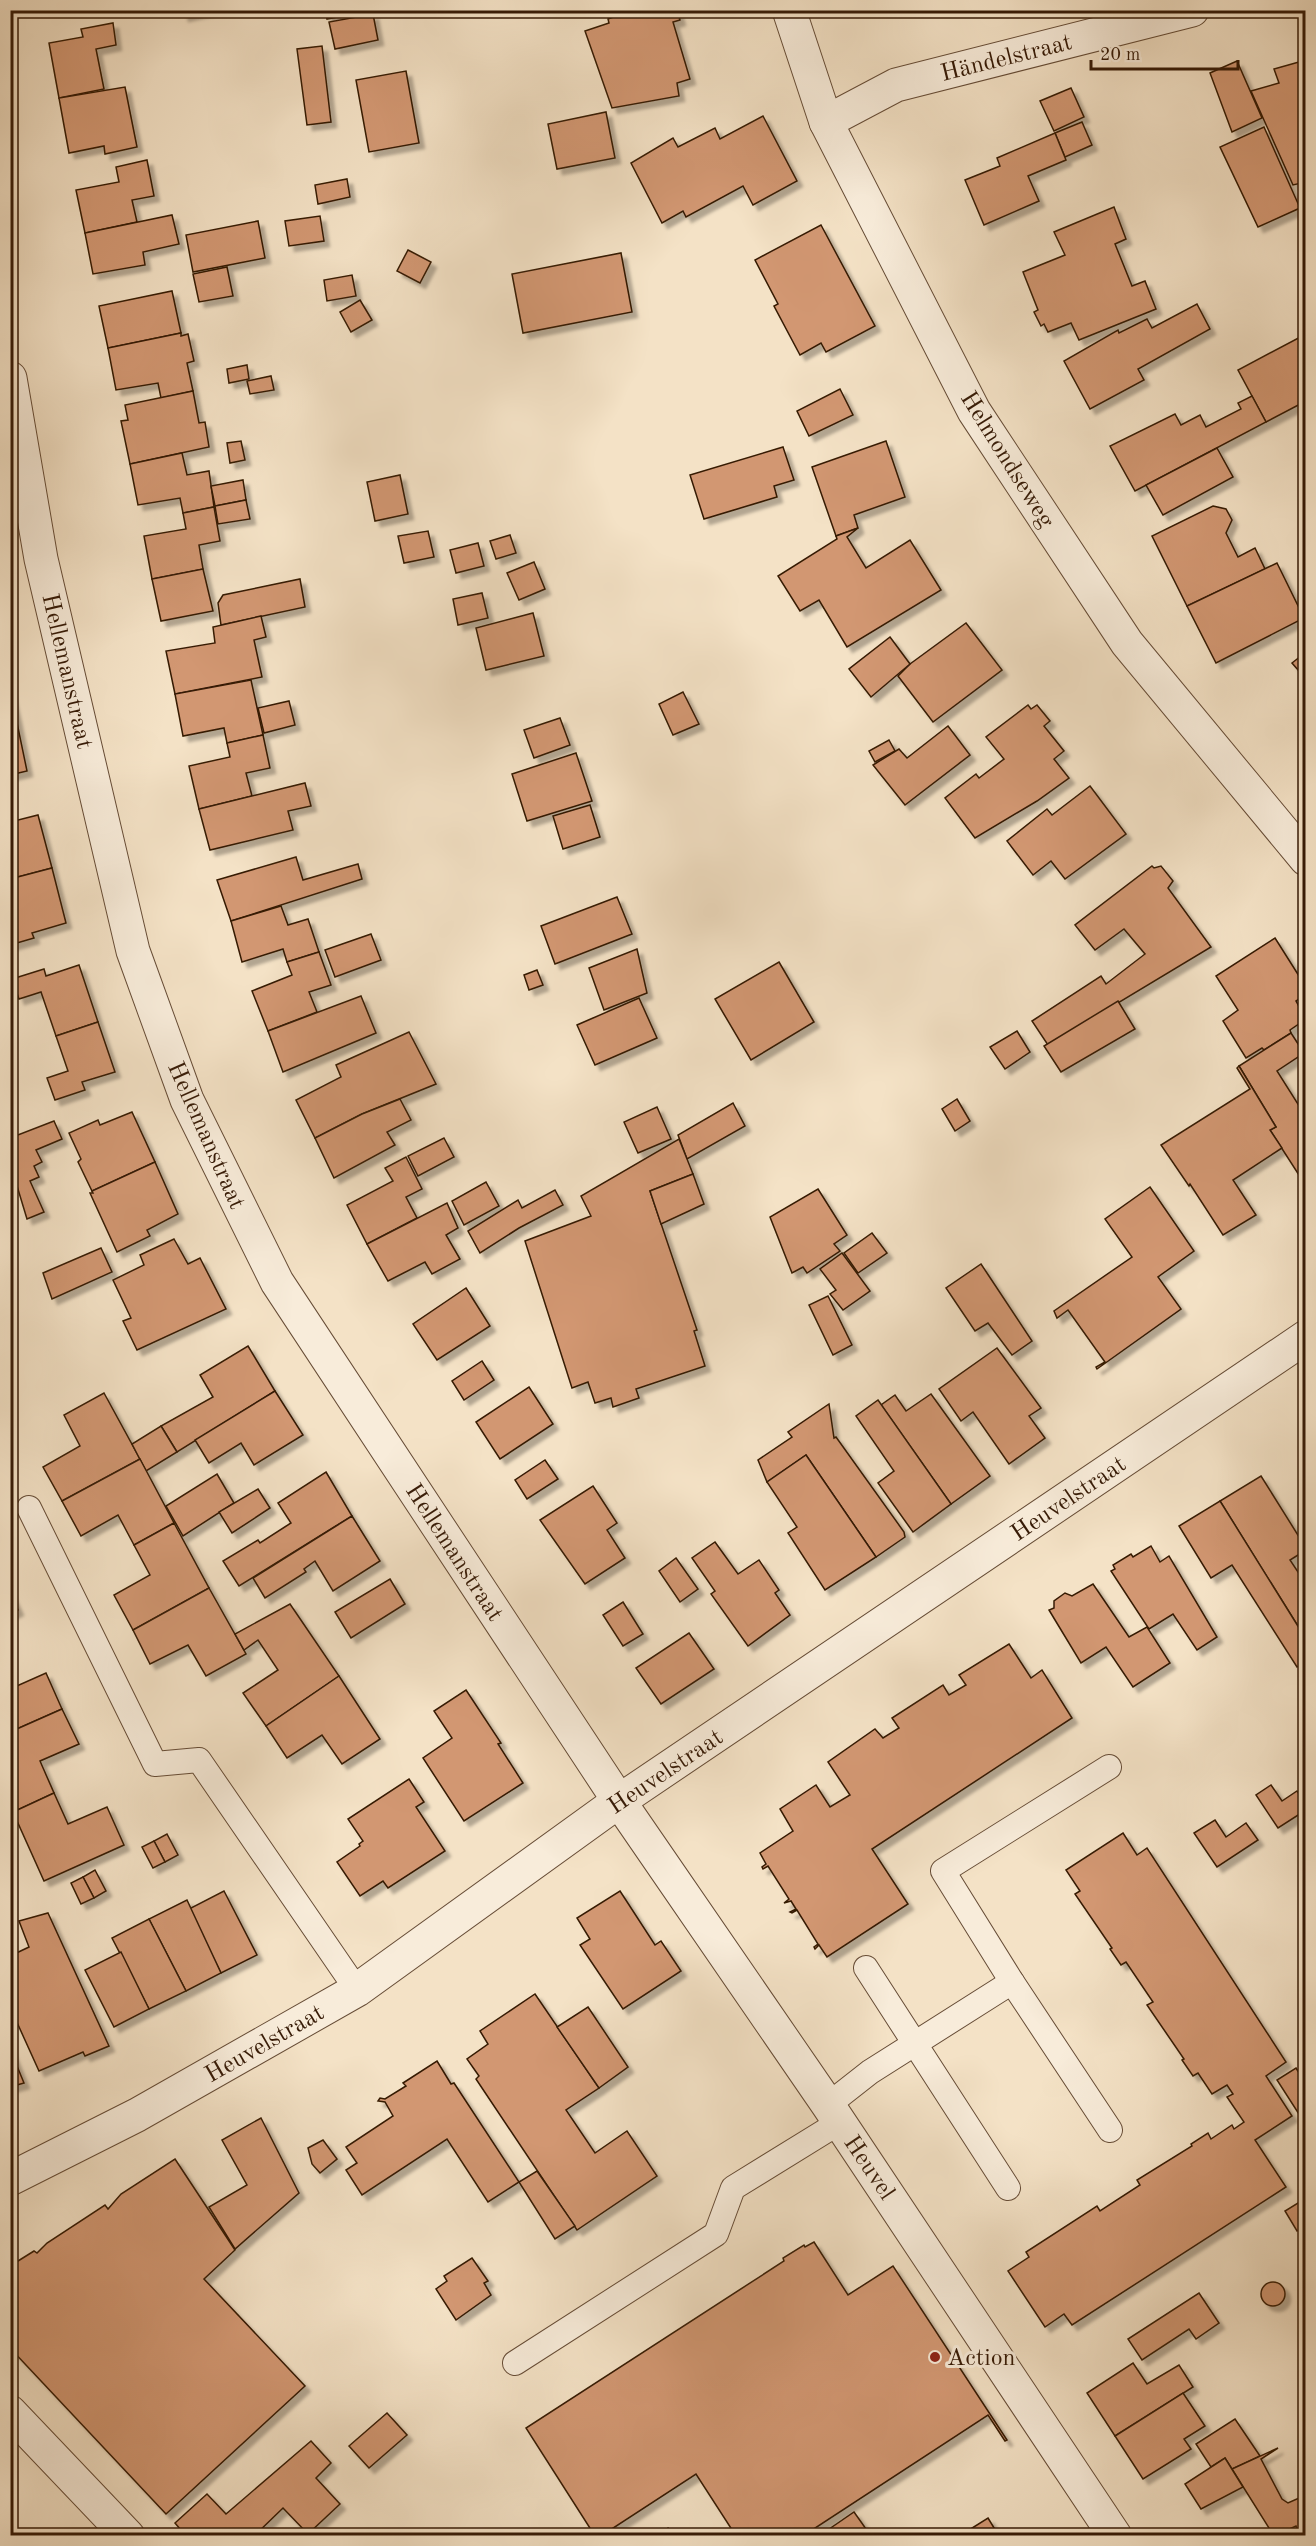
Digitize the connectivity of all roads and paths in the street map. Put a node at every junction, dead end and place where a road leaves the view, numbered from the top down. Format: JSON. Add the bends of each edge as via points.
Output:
{"nodes":[{"id":1,"x":789,"y":10,"type":"edge"},
{"id":2,"x":1192,"y":10,"type":"edge"},
{"id":3,"x":826,"y":122,"type":"junction"},
{"id":4,"x":10,"y":378,"type":"edge"},
{"id":5,"x":1305,"y":859,"type":"edge"},
{"id":6,"x":1305,"y":1337,"type":"edge"},
{"id":7,"x":29,"y":1508,"type":"dead end"},
{"id":8,"x":1109,"y":1767,"type":"dead end"},
{"id":9,"x":619,"y":1802,"type":"junction"},
{"id":10,"x":866,"y":1968,"type":"dead end"},
{"id":11,"x":1012,"y":1982,"type":"junction"},
{"id":12,"x":357,"y":1990,"type":"junction"},
{"id":13,"x":915,"y":2044,"type":"junction"},
{"id":14,"x":834,"y":2114,"type":"junction"},
{"id":15,"x":1110,"y":2130,"type":"dead end"},
{"id":16,"x":10,"y":2179,"type":"edge"},
{"id":17,"x":1008,"y":2188,"type":"dead end"},
{"id":18,"x":515,"y":2363,"type":"dead end"},
{"id":19,"x":10,"y":2412,"type":"edge"},
{"id":20,"x":128,"y":2535,"type":"edge"},
{"id":21,"x":1115,"y":2535,"type":"edge"}],
"edges":[{"from":1,"to":3,"type":"street","name":"Helmondseweg"},
{"from":2,"to":3,"type":"street","name":"Händelstraat","via":[[896,85]]},
{"from":3,"to":5,"type":"street","name":"Helmondseweg","via":[[974,411],[1127,643]]},
{"from":4,"to":9,"type":"street","name":"Hellemanstraat","via":[[41,559],[133,951],[187,1100],[277,1282]]},
{"from":6,"to":9,"type":"street","name":"Heuvelstraat"},
{"from":7,"to":12,"type":"lane","via":[[155,1764],[199,1760]]},
{"from":8,"to":11,"type":"lane","via":[[943,1871]]},
{"from":9,"to":12,"type":"street","name":"Heuvelstraat"},
{"from":9,"to":14,"type":"street","name":"Heuvel"},
{"from":10,"to":13,"type":"lane"},
{"from":11,"to":13,"type":"lane"},
{"from":11,"to":15,"type":"lane"},
{"from":12,"to":16,"type":"street","name":"Heuvelstraat","via":[[136,2115]]},
{"from":13,"to":14,"type":"lane","via":[[870,2072]]},
{"from":13,"to":17,"type":"lane"},
{"from":14,"to":18,"type":"lane","via":[[733,2188],[716,2234]]},
{"from":14,"to":21,"type":"street","name":"Heuvel"},
{"from":19,"to":20,"type":"street"}]}
